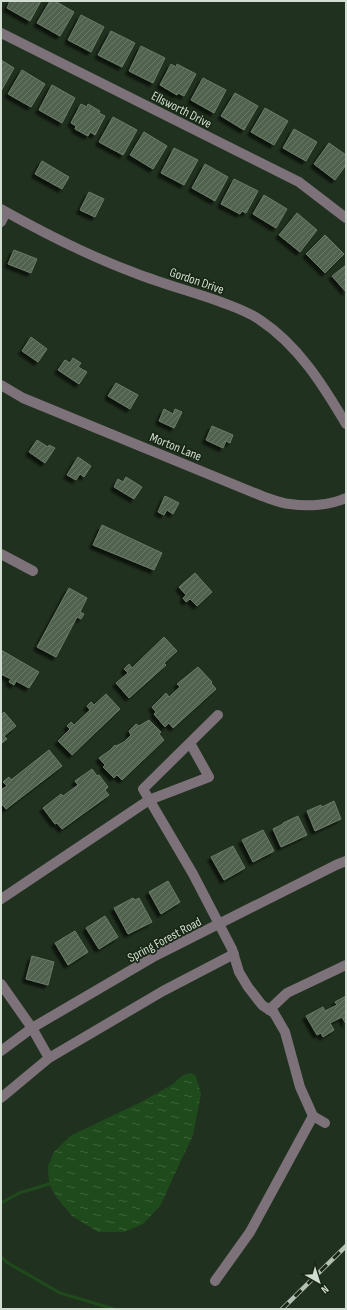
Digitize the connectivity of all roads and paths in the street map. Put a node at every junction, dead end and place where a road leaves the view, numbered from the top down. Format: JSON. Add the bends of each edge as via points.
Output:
{"nodes":[{"id":1,"x":1,"y":33,"type":"edge"},
{"id":2,"x":4,"y":211,"type":"edge"},
{"id":3,"x":346,"y":218,"type":"edge"},
{"id":4,"x":1,"y":222,"type":"edge"},
{"id":5,"x":1,"y":385,"type":"edge"},
{"id":6,"x":346,"y":424,"type":"edge"},
{"id":7,"x":346,"y":498,"type":"edge"},
{"id":8,"x":1,"y":554,"type":"edge"},
{"id":9,"x":33,"y":571,"type":"dead end"},
{"id":10,"x":218,"y":715,"type":"dead end"},
{"id":11,"x":190,"y":743,"type":"junction"},
{"id":12,"x":149,"y":800,"type":"junction"},
{"id":13,"x":346,"y":861,"type":"edge"},
{"id":14,"x":1,"y":899,"type":"edge"},
{"id":15,"x":219,"y":924,"type":"junction"},
{"id":16,"x":234,"y":954,"type":"junction"},
{"id":17,"x":346,"y":965,"type":"edge"},
{"id":18,"x":1,"y":984,"type":"edge"},
{"id":19,"x":269,"y":1010,"type":"junction"},
{"id":20,"x":32,"y":1028,"type":"junction"},
{"id":21,"x":1,"y":1051,"type":"edge"},
{"id":22,"x":49,"y":1058,"type":"junction"},
{"id":23,"x":1,"y":1098,"type":"edge"},
{"id":24,"x":313,"y":1116,"type":"junction"},
{"id":25,"x":325,"y":1123,"type":"dead end"},
{"id":26,"x":215,"y":1281,"type":"dead end"}],
"edges":[{"from":1,"to":3,"type":"street","name":"Ellsworth Drive","via":[[299,182]]},
{"from":2,"to":4,"type":"street"},
{"from":2,"to":6,"type":"street","name":"Gordon Drive","via":[[135,274],[232,306],[260,319],[302,358],[326,390]]},
{"from":5,"to":7,"type":"street","name":"Morton Lane","via":[[23,398],[262,496],[290,504],[316,505]]},
{"from":8,"to":9,"type":"street"},
{"from":10,"to":11,"type":"street"},
{"from":11,"to":12,"type":"street","via":[[143,789]]},
{"from":11,"to":12,"type":"street","via":[[209,777]]},
{"from":12,"to":14,"type":"street"},
{"from":12,"to":15,"type":"street"},
{"from":13,"to":15,"type":"street","name":"Spring Forest Road"},
{"from":15,"to":16,"type":"street"},
{"from":15,"to":20,"type":"street","name":"Spring Forest Road","via":[[155,956]]},
{"from":16,"to":19,"type":"street","via":[[239,972],[248,987]]},
{"from":16,"to":22,"type":"street","via":[[163,991]]},
{"from":17,"to":19,"type":"street","via":[[287,993]]},
{"from":18,"to":20,"type":"street"},
{"from":19,"to":24,"type":"street","via":[[274,1013],[285,1032],[300,1087]]},
{"from":20,"to":21,"type":"street","name":"Spring Forest Road"},
{"from":20,"to":22,"type":"street"},
{"from":22,"to":23,"type":"street"},
{"from":24,"to":25,"type":"street"},
{"from":24,"to":26,"type":"street","via":[[250,1232]]}]}
